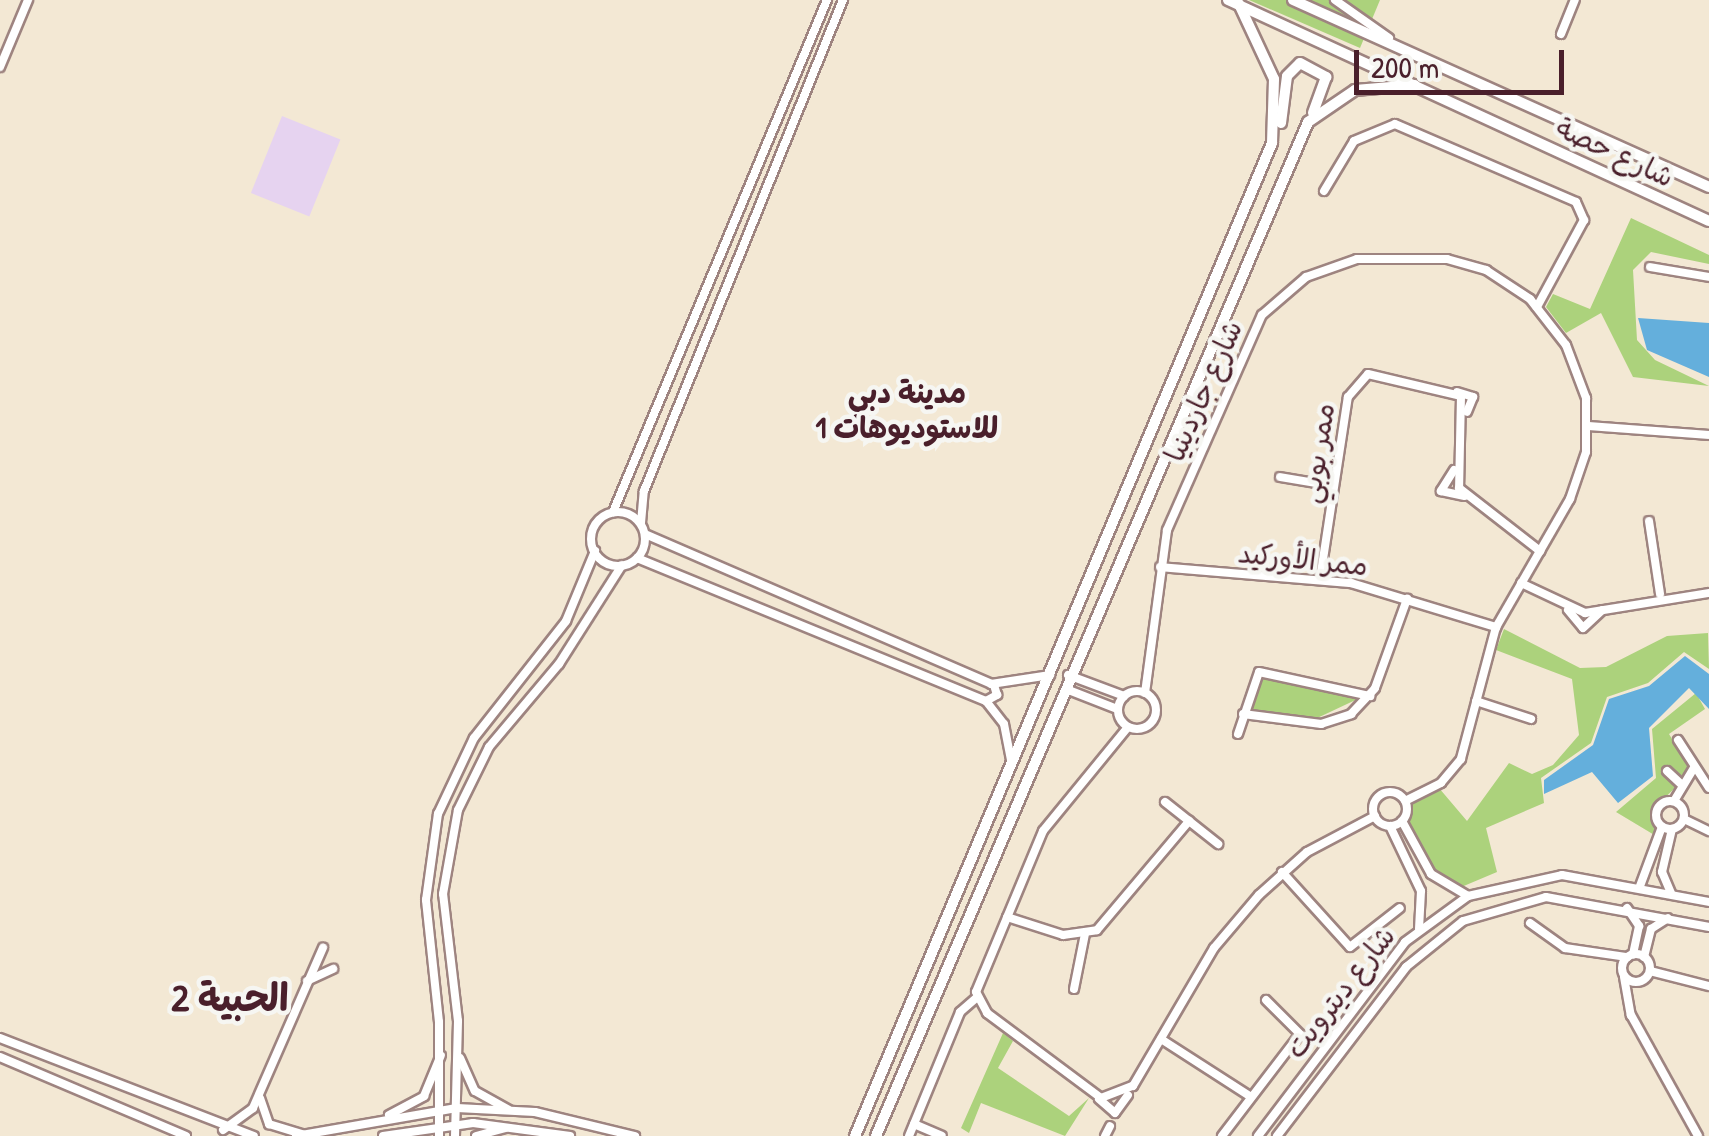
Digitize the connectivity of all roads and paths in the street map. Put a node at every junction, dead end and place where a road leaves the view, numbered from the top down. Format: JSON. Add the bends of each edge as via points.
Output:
{"nodes":[{"id":1,"x":28,"y":0,"type":"edge"},
{"id":2,"x":827,"y":0,"type":"edge"},
{"id":3,"x":844,"y":0,"type":"edge"},
{"id":4,"x":1293,"y":0,"type":"edge"},
{"id":5,"x":1336,"y":0,"type":"edge"},
{"id":6,"x":1575,"y":0,"type":"edge"},
{"id":7,"x":1234,"y":2,"type":"edge"},
{"id":8,"x":1561,"y":34,"type":"dead end"},
{"id":9,"x":1404,"y":50,"type":"junction"},
{"id":10,"x":0,"y":66,"type":"edge"},
{"id":11,"x":1415,"y":85,"type":"junction"},
{"id":12,"x":1308,"y":122,"type":"junction"},
{"id":13,"x":1272,"y":143,"type":"junction"},
{"id":14,"x":1709,"y":187,"type":"edge"},
{"id":15,"x":1324,"y":190,"type":"dead end"},
{"id":16,"x":1709,"y":221,"type":"edge"},
{"id":17,"x":1650,"y":267,"type":"dead end"},
{"id":18,"x":1709,"y":278,"type":"edge"},
{"id":19,"x":1537,"y":307,"type":"junction"},
{"id":20,"x":1588,"y":426,"type":"junction"},
{"id":21,"x":1709,"y":435,"type":"edge"},
{"id":22,"x":1454,"y":470,"type":"junction"},
{"id":23,"x":1280,"y":476,"type":"dead end"},
{"id":24,"x":1334,"y":486,"type":"junction"},
{"id":25,"x":1464,"y":496,"type":"junction"},
{"id":26,"x":613,"y":512,"type":"junction"},
{"id":27,"x":1649,"y":521,"type":"dead end"},
{"id":28,"x":640,"y":523,"type":"junction"},
{"id":29,"x":645,"y":534,"type":"junction"},
{"id":30,"x":1540,"y":551,"type":"junction"},
{"id":31,"x":595,"y":552,"type":"junction"},
{"id":32,"x":637,"y":558,"type":"junction"},
{"id":33,"x":622,"y":566,"type":"junction"},
{"id":34,"x":1160,"y":568,"type":"junction"},
{"id":35,"x":1320,"y":579,"type":"junction"},
{"id":36,"x":1521,"y":583,"type":"junction"},
{"id":37,"x":1709,"y":593,"type":"edge"},
{"id":38,"x":1660,"y":594,"type":"junction"},
{"id":39,"x":1406,"y":600,"type":"junction"},
{"id":40,"x":1568,"y":610,"type":"junction"},
{"id":41,"x":1602,"y":610,"type":"junction"},
{"id":42,"x":1496,"y":627,"type":"junction"},
{"id":43,"x":1050,"y":675,"type":"junction"},
{"id":44,"x":1068,"y":675,"type":"junction"},
{"id":45,"x":991,"y":684,"type":"junction"},
{"id":46,"x":1063,"y":688,"type":"junction"},
{"id":47,"x":1145,"y":692,"type":"junction"},
{"id":48,"x":1124,"y":696,"type":"junction"},
{"id":49,"x":1370,"y":696,"type":"junction"},
{"id":50,"x":986,"y":701,"type":"junction"},
{"id":51,"x":1476,"y":701,"type":"junction"},
{"id":52,"x":1118,"y":709,"type":"junction"},
{"id":53,"x":1243,"y":714,"type":"junction"},
{"id":54,"x":1531,"y":720,"type":"dead end"},
{"id":55,"x":1128,"y":727,"type":"junction"},
{"id":56,"x":1238,"y":734,"type":"dead end"},
{"id":57,"x":1678,"y":740,"type":"dead end"},
{"id":58,"x":1010,"y":768,"type":"junction"},
{"id":59,"x":1695,"y":770,"type":"junction"},
{"id":60,"x":1667,"y":771,"type":"dead end"},
{"id":61,"x":1680,"y":785,"type":"junction"},
{"id":62,"x":1709,"y":788,"type":"edge"},
{"id":63,"x":1405,"y":800,"type":"junction"},
{"id":64,"x":1164,"y":802,"type":"dead end"},
{"id":65,"x":1674,"y":802,"type":"junction"},
{"id":66,"x":1374,"y":816,"type":"junction"},
{"id":67,"x":1684,"y":818,"type":"junction"},
{"id":68,"x":1190,"y":821,"type":"junction"},
{"id":69,"x":1402,"y":821,"type":"junction"},
{"id":70,"x":1390,"y":826,"type":"junction"},
{"id":71,"x":1667,"y":828,"type":"junction"},
{"id":72,"x":1709,"y":831,"type":"edge"},
{"id":73,"x":1218,"y":844,"type":"dead end"},
{"id":74,"x":1282,"y":872,"type":"junction"},
{"id":75,"x":1640,"y":886,"type":"junction"},
{"id":76,"x":1671,"y":893,"type":"junction"},
{"id":77,"x":1468,"y":896,"type":"junction"},
{"id":78,"x":1709,"y":902,"type":"edge"},
{"id":79,"x":1400,"y":908,"type":"dead end"},
{"id":80,"x":1627,"y":908,"type":"junction"},
{"id":81,"x":1007,"y":916,"type":"junction"},
{"id":82,"x":1668,"y":918,"type":"junction"},
{"id":83,"x":1530,"y":924,"type":"dead end"},
{"id":84,"x":1709,"y":928,"type":"edge"},
{"id":85,"x":1418,"y":930,"type":"junction"},
{"id":86,"x":1085,"y":934,"type":"junction"},
{"id":87,"x":323,"y":948,"type":"dead end"},
{"id":88,"x":1630,"y":955,"type":"junction"},
{"id":89,"x":1644,"y":957,"type":"junction"},
{"id":90,"x":1605,"y":959,"type":"junction"},
{"id":91,"x":333,"y":969,"type":"dead end"},
{"id":92,"x":1650,"y":970,"type":"junction"},
{"id":93,"x":1623,"y":975,"type":"junction"},
{"id":94,"x":307,"y":981,"type":"junction"},
{"id":95,"x":1643,"y":981,"type":"junction"},
{"id":96,"x":1709,"y":986,"type":"edge"},
{"id":97,"x":1074,"y":989,"type":"dead end"},
{"id":98,"x":976,"y":998,"type":"junction"},
{"id":99,"x":1266,"y":1000,"type":"dead end"},
{"id":100,"x":1629,"y":1005,"type":"junction"},
{"id":101,"x":0,"y":1038,"type":"edge"},
{"id":102,"x":1161,"y":1039,"type":"junction"},
{"id":103,"x":441,"y":1055,"type":"junction"},
{"id":104,"x":459,"y":1055,"type":"junction"},
{"id":105,"x":0,"y":1057,"type":"edge"},
{"id":106,"x":262,"y":1089,"type":"junction"},
{"id":107,"x":1129,"y":1091,"type":"junction"},
{"id":108,"x":1096,"y":1096,"type":"junction"},
{"id":109,"x":1251,"y":1097,"type":"junction"},
{"id":110,"x":457,"y":1108,"type":"junction"},
{"id":111,"x":441,"y":1109,"type":"junction"},
{"id":112,"x":508,"y":1109,"type":"junction"},
{"id":113,"x":380,"y":1120,"type":"junction"},
{"id":114,"x":440,"y":1124,"type":"junction"},
{"id":115,"x":456,"y":1124,"type":"junction"},
{"id":116,"x":914,"y":1124,"type":"junction"},
{"id":117,"x":508,"y":1126,"type":"junction"},
{"id":118,"x":606,"y":1126,"type":"junction"},
{"id":119,"x":1110,"y":1126,"type":"dead end"},
{"id":120,"x":223,"y":1130,"type":"junction"},
{"id":121,"x":305,"y":1135,"type":"edge"},
{"id":122,"x":186,"y":1136,"type":"edge"},
{"id":123,"x":254,"y":1136,"type":"edge"},
{"id":124,"x":296,"y":1136,"type":"edge"},
{"id":125,"x":385,"y":1136,"type":"edge"},
{"id":126,"x":438,"y":1136,"type":"edge"},
{"id":127,"x":455,"y":1136,"type":"edge"},
{"id":128,"x":476,"y":1136,"type":"edge"},
{"id":129,"x":570,"y":1136,"type":"edge"},
{"id":130,"x":621,"y":1136,"type":"edge"},
{"id":131,"x":635,"y":1136,"type":"edge"},
{"id":132,"x":855,"y":1136,"type":"edge"},
{"id":133,"x":876,"y":1136,"type":"edge"},
{"id":134,"x":909,"y":1136,"type":"edge"},
{"id":135,"x":942,"y":1136,"type":"edge"},
{"id":136,"x":1105,"y":1136,"type":"edge"},
{"id":137,"x":1222,"y":1136,"type":"edge"},
{"id":138,"x":1258,"y":1136,"type":"edge"},
{"id":139,"x":1278,"y":1136,"type":"edge"},
{"id":140,"x":1698,"y":1136,"type":"edge"}],
"edges":[{"from":1,"to":10,"type":"street"},
{"from":2,"to":26,"type":"street"},
{"from":3,"to":28,"type":"street","via":[[644,491]]},
{"from":4,"to":9,"type":"main road","name":"شارع حصة"},
{"from":5,"to":9,"type":"street"},
{"from":6,"to":8,"type":"street"},
{"from":7,"to":11,"type":"main road","name":"شارع حصة"},
{"from":7,"to":13,"type":"main road","via":[[1274,79]]},
{"from":9,"to":14,"type":"main road","name":"شارع حصة"},
{"from":11,"to":12,"type":"main road","via":[[1354,90]]},
{"from":11,"to":16,"type":"main road","name":"شارع حصة"},
{"from":12,"to":13,"type":"main road","via":[[1326,83],[1307,62],[1287,76]]},
{"from":12,"to":44,"type":"main road"},
{"from":13,"to":43,"type":"main road"},
{"from":15,"to":19,"type":"street","via":[[1354,141],[1395,124],[1576,202],[1584,220]]},
{"from":17,"to":18,"type":"street"},
{"from":19,"to":20,"type":"street","name":"شارع جاردينيا","via":[[1571,355]]},
{"from":19,"to":34,"type":"street","name":"شارع جاردينيا","via":[[1496,275],[1447,259],[1370,257],[1296,283],[1250,334],[1171,518]]},
{"from":20,"to":21,"type":"street"},
{"from":20,"to":30,"type":"street","name":"شارع جاردينيا","via":[[1580,477]]},
{"from":22,"to":24,"type":"street","name":"ممر بوبي","via":[[1473,397],[1358,378]]},
{"from":22,"to":25,"type":"street"},
{"from":22,"to":25,"type":"street","via":[[1441,492]]},
{"from":23,"to":24,"type":"street"},
{"from":24,"to":35,"type":"street","name":"ممر بوبي"},
{"from":25,"to":30,"type":"street"},
{"from":26,"to":28,"type":"street"},
{"from":26,"to":31,"type":"street","via":[[594,527]]},
{"from":27,"to":38,"type":"street"},
{"from":28,"to":29,"type":"street"},
{"from":29,"to":32,"type":"street"},
{"from":29,"to":45,"type":"street"},
{"from":30,"to":36,"type":"street","name":"شارع جاردينيا"},
{"from":31,"to":33,"type":"street"},
{"from":31,"to":103,"type":"street","via":[[566,621],[474,738],[442,800],[426,882]]},
{"from":32,"to":33,"type":"street"},
{"from":32,"to":50,"type":"street"},
{"from":33,"to":104,"type":"street","via":[[559,664],[489,747],[458,810],[443,894]]},
{"from":34,"to":35,"type":"street","name":"ممر الأوركيد"},
{"from":34,"to":47,"type":"street","name":"شارع جاردينيا","via":[[1157,648]]},
{"from":35,"to":39,"type":"street","name":"ممر الأوركيد"},
{"from":36,"to":40,"type":"street"},
{"from":36,"to":42,"type":"street","name":"شارع جاردينيا"},
{"from":37,"to":38,"type":"street"},
{"from":38,"to":41,"type":"street"},
{"from":39,"to":42,"type":"street","name":"ممر الأوركيد"},
{"from":39,"to":49,"type":"street"},
{"from":40,"to":41,"type":"street"},
{"from":40,"to":41,"type":"street","via":[[1582,628]]},
{"from":42,"to":51,"type":"street","name":"شارع جاردينيا"},
{"from":43,"to":45,"type":"street"},
{"from":43,"to":58,"type":"main road"},
{"from":44,"to":46,"type":"main road"},
{"from":44,"to":48,"type":"street"},
{"from":45,"to":50,"type":"street","via":[[997,695]]},
{"from":46,"to":52,"type":"street"},
{"from":46,"to":133,"type":"main road"},
{"from":47,"to":48,"type":"street"},
{"from":47,"to":55,"type":"street","name":"شارع جاردينيا","via":[[1152,721]]},
{"from":48,"to":52,"type":"street"},
{"from":49,"to":53,"type":"street","via":[[1329,722]]},
{"from":49,"to":53,"type":"street","via":[[1259,672]]},
{"from":50,"to":58,"type":"street","via":[[1007,731]]},
{"from":51,"to":54,"type":"street"},
{"from":51,"to":63,"type":"street","name":"شارع جاردينيا","via":[[1457,766]]},
{"from":52,"to":55,"type":"street"},
{"from":53,"to":56,"type":"street"},
{"from":55,"to":81,"type":"street","name":"شارع جاردينيا","via":[[1047,824]]},
{"from":57,"to":59,"type":"street"},
{"from":58,"to":132,"type":"main road"},
{"from":59,"to":61,"type":"street"},
{"from":59,"to":62,"type":"street"},
{"from":60,"to":61,"type":"street"},
{"from":61,"to":65,"type":"street"},
{"from":63,"to":66,"type":"street","name":"شارع جاردينيا","via":[[1385,793]]},
{"from":63,"to":69,"type":"street"},
{"from":64,"to":68,"type":"street"},
{"from":65,"to":67,"type":"street"},
{"from":65,"to":71,"type":"street","via":[[1656,812]]},
{"from":66,"to":70,"type":"street"},
{"from":66,"to":74,"type":"street","name":"شارع جاردينيا"},
{"from":67,"to":71,"type":"street"},
{"from":67,"to":72,"type":"street"},
{"from":68,"to":73,"type":"street"},
{"from":68,"to":86,"type":"street","via":[[1113,918]]},
{"from":69,"to":70,"type":"street"},
{"from":69,"to":77,"type":"street","via":[[1432,874]]},
{"from":70,"to":85,"type":"street","via":[[1421,891]]},
{"from":71,"to":75,"type":"street"},
{"from":71,"to":76,"type":"street","via":[[1662,872]]},
{"from":74,"to":79,"type":"street","via":[[1350,946]]},
{"from":74,"to":102,"type":"street","name":"شارع جاردينيا","via":[[1222,936]]},
{"from":75,"to":76,"type":"street","name":"شارع ديترويت"},
{"from":75,"to":77,"type":"street","name":"شارع ديترويت","via":[[1546,875]]},
{"from":76,"to":78,"type":"street","name":"شارع ديترويت"},
{"from":77,"to":85,"type":"street","name":"شارع ديترويت"},
{"from":80,"to":82,"type":"street","name":"شارع ديترويت"},
{"from":80,"to":88,"type":"street","via":[[1638,924]]},
{"from":80,"to":139,"type":"street","name":"شارع ديترويت","via":[[1524,900],[1446,931],[1406,967]]},
{"from":81,"to":86,"type":"street"},
{"from":81,"to":98,"type":"street","name":"شارع جاردينيا"},
{"from":82,"to":84,"type":"street","name":"شارع ديترويت"},
{"from":82,"to":89,"type":"street","via":[[1651,928]]},
{"from":83,"to":90,"type":"street"},
{"from":85,"to":138,"type":"street","name":"شارع ديترويت"},
{"from":86,"to":97,"type":"street"},
{"from":87,"to":94,"type":"street"},
{"from":88,"to":89,"type":"street"},
{"from":88,"to":90,"type":"street"},
{"from":88,"to":93,"type":"street"},
{"from":89,"to":92,"type":"street"},
{"from":90,"to":93,"type":"street"},
{"from":91,"to":94,"type":"street"},
{"from":92,"to":95,"type":"street"},
{"from":92,"to":96,"type":"street"},
{"from":93,"to":95,"type":"street"},
{"from":93,"to":100,"type":"street"},
{"from":94,"to":106,"type":"street"},
{"from":95,"to":100,"type":"street"},
{"from":98,"to":108,"type":"street"},
{"from":98,"to":116,"type":"street","name":"شارع جاردينيا","via":[[960,1012]]},
{"from":99,"to":109,"type":"street","via":[[1300,1034]]},
{"from":100,"to":140,"type":"street"},
{"from":101,"to":120,"type":"street"},
{"from":102,"to":107,"type":"street","name":"شارع جاردينيا"},
{"from":102,"to":109,"type":"street"},
{"from":103,"to":111,"type":"street"},
{"from":103,"to":113,"type":"street","via":[[424,1096]]},
{"from":104,"to":110,"type":"street"},
{"from":104,"to":112,"type":"street","via":[[470,1086]]},
{"from":105,"to":122,"type":"street"},
{"from":106,"to":120,"type":"street","via":[[246,1118]]},
{"from":106,"to":121,"type":"street","via":[[265,1120]]},
{"from":107,"to":108,"type":"street"},
{"from":107,"to":108,"type":"street","via":[[1116,1113]]},
{"from":109,"to":137,"type":"street"},
{"from":110,"to":111,"type":"street"},
{"from":110,"to":112,"type":"street"},
{"from":110,"to":115,"type":"street"},
{"from":111,"to":113,"type":"street"},
{"from":111,"to":114,"type":"street"},
{"from":112,"to":118,"type":"street"},
{"from":113,"to":121,"type":"street"},
{"from":114,"to":115,"type":"street"},
{"from":114,"to":125,"type":"street"},
{"from":114,"to":126,"type":"street"},
{"from":115,"to":117,"type":"street"},
{"from":115,"to":127,"type":"street"},
{"from":116,"to":134,"type":"street","name":"شارع جاردينيا"},
{"from":116,"to":135,"type":"street"},
{"from":117,"to":128,"type":"street"},
{"from":117,"to":129,"type":"street"},
{"from":118,"to":130,"type":"street"},
{"from":118,"to":131,"type":"street"},
{"from":119,"to":136,"type":"street"},
{"from":120,"to":123,"type":"street"},
{"from":121,"to":124,"type":"street"}]}
